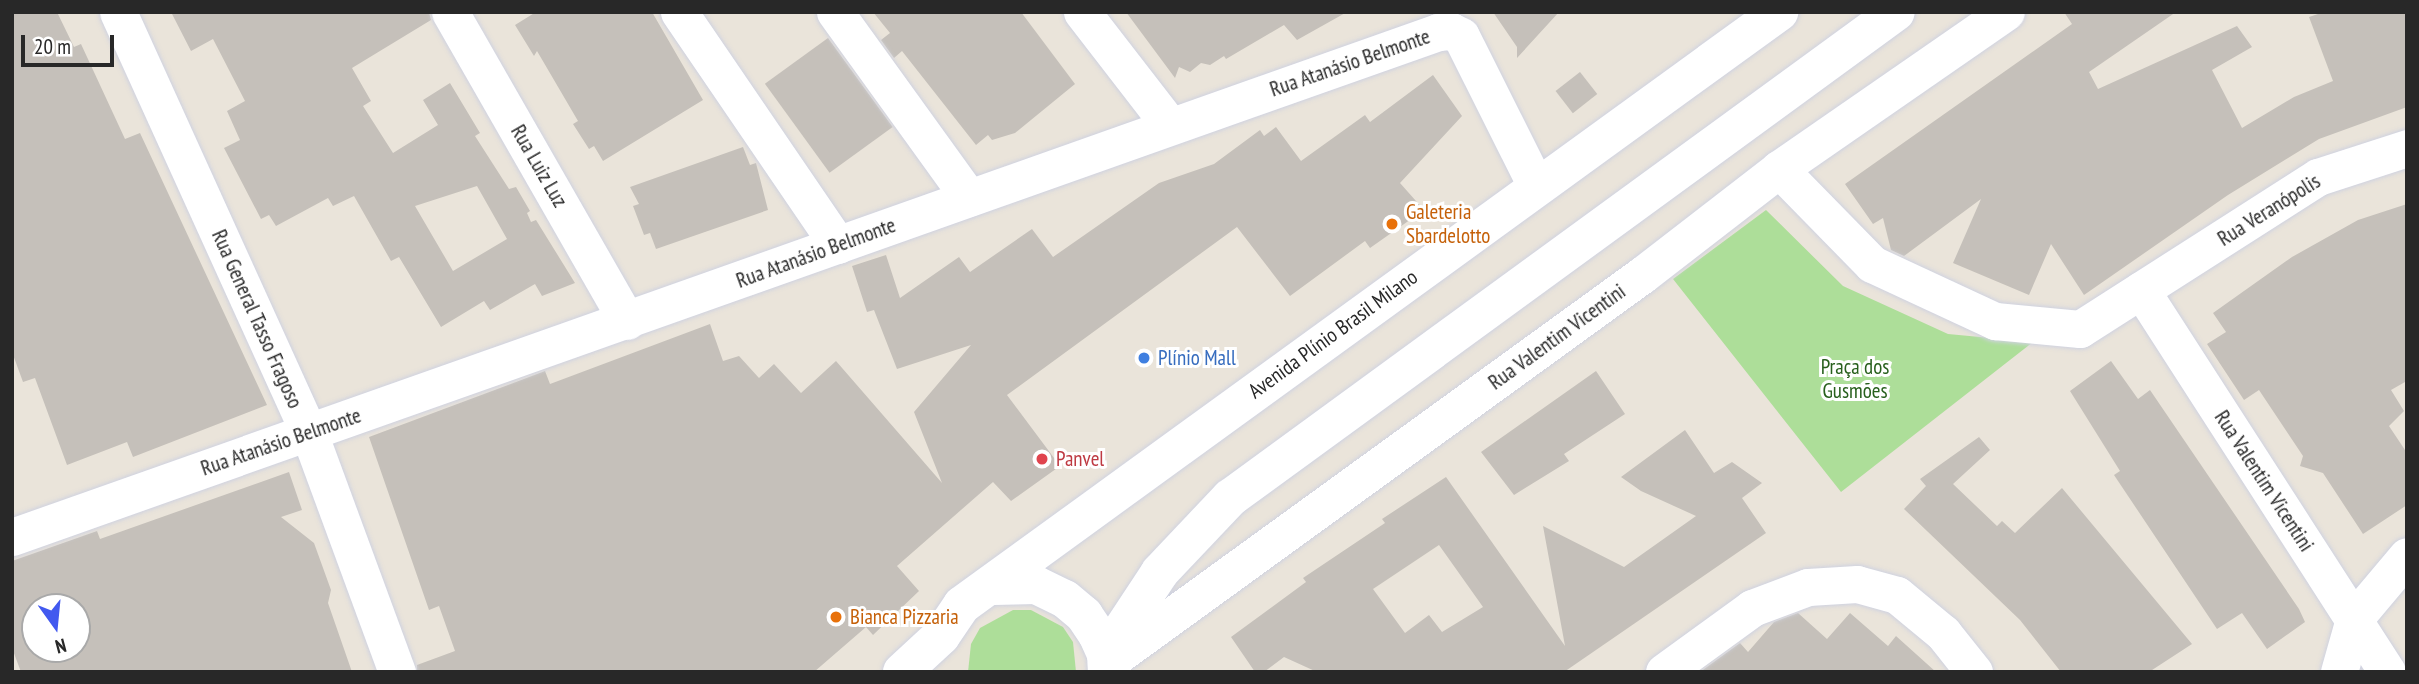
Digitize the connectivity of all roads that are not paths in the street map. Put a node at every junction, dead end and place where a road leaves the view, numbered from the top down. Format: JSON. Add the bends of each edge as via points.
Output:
{"nodes":[{"id":1,"x":118,"y":12,"type":"edge"},
{"id":2,"x":450,"y":12,"type":"edge"},
{"id":3,"x":679,"y":12,"type":"edge"},
{"id":4,"x":835,"y":12,"type":"edge"},
{"id":5,"x":1082,"y":12,"type":"edge"},
{"id":6,"x":1780,"y":12,"type":"edge"},
{"id":7,"x":1896,"y":12,"type":"edge"},
{"id":8,"x":2006,"y":12,"type":"edge"},
{"id":9,"x":1170,"y":126,"type":"junction"},
{"id":10,"x":2407,"y":148,"type":"edge"},
{"id":11,"x":1779,"y":169,"type":"junction"},
{"id":12,"x":1536,"y":187,"type":"junction"},
{"id":13,"x":969,"y":198,"type":"junction"},
{"id":14,"x":838,"y":245,"type":"junction"},
{"id":15,"x":2141,"y":290,"type":"junction"},
{"id":16,"x":628,"y":320,"type":"junction"},
{"id":17,"x":309,"y":433,"type":"junction"},
{"id":18,"x":12,"y":537,"type":"edge"},
{"id":19,"x":2407,"y":556,"type":"edge"},
{"id":20,"x":994,"y":586,"type":"junction"},
{"id":21,"x":2354,"y":619,"type":"junction"},
{"id":22,"x":942,"y":654,"type":"edge"},
{"id":23,"x":1107,"y":663,"type":"edge"},
{"id":24,"x":397,"y":672,"type":"edge"},
{"id":25,"x":902,"y":672,"type":"edge"},
{"id":26,"x":1664,"y":672,"type":"edge"},
{"id":27,"x":1974,"y":672,"type":"edge"},
{"id":28,"x":2339,"y":672,"type":"edge"},
{"id":29,"x":2387,"y":672,"type":"edge"}],
"edges":[{"from":1,"to":17,"type":"street","name":"Rua General Tasso Fragoso"},
{"from":2,"to":16,"type":"street","name":"Rua Luiz Luz"},
{"from":3,"to":14,"type":"street"},
{"from":4,"to":13,"type":"street"},
{"from":5,"to":9,"type":"street"},
{"from":6,"to":12,"type":"main road","name":"Avenida Plínio Brasil Milano"},
{"from":7,"to":23,"type":"main road","via":[[1230,498],[1160,572]]},
{"from":8,"to":11,"type":"street","name":"Rua Valentim Vicentini"},
{"from":9,"to":12,"type":"street","name":"Rua Atanásio Belmonte","via":[[1451,31],[1461,36]]},
{"from":9,"to":13,"type":"street","name":"Rua Atanásio Belmonte"},
{"from":10,"to":15,"type":"street","name":"Rua Veranópolis","via":[[2318,177]]},
{"from":11,"to":15,"type":"street","via":[[1872,264],[1995,321],[2080,328]]},
{"from":11,"to":23,"type":"street","name":"Rua Valentim Vicentini","via":[[1642,275]]},
{"from":12,"to":20,"type":"main road","name":"Avenida Plínio Brasil Milano"},
{"from":13,"to":14,"type":"street","name":"Rua Atanásio Belmonte"},
{"from":14,"to":16,"type":"street","name":"Rua Atanásio Belmonte"},
{"from":15,"to":21,"type":"street","name":"Rua Valentim Vicentini"},
{"from":16,"to":17,"type":"street","name":"Rua Atanásio Belmonte"},
{"from":17,"to":18,"type":"street","name":"Rua Atanásio Belmonte"},
{"from":17,"to":24,"type":"street","name":"Rua General Tasso Fragoso"},
{"from":19,"to":21,"type":"street"},
{"from":20,"to":22,"type":"main road","name":"Avenida Plínio Brasil Milano","via":[[962,605]]},
{"from":20,"to":23,"type":"main road","via":[[1035,585],[1065,600],[1084,615]]},
{"from":21,"to":28,"type":"street"},
{"from":21,"to":29,"type":"street","name":"Rua Valentim Vicentini"},
{"from":22,"to":25,"type":"main road","name":"Avenida Plínio Brasil Milano"},
{"from":26,"to":27,"type":"street","via":[[1752,608],[1808,587],[1857,584],[1897,595],[1943,633]]}]}
